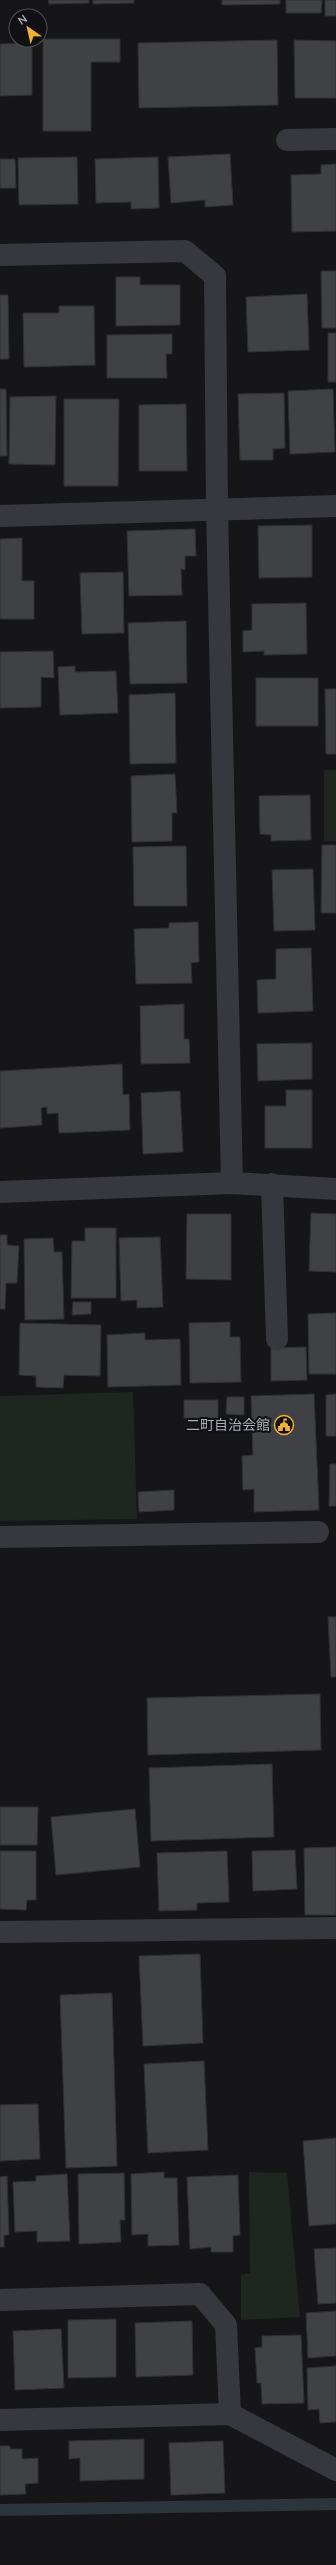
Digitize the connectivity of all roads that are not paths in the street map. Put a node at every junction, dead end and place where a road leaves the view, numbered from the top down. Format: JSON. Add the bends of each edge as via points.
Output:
{"nodes":[{"id":1,"x":336,"y":139,"type":"edge"},
{"id":2,"x":287,"y":140,"type":"dead end"},
{"id":3,"x":0,"y":255,"type":"edge"},
{"id":4,"x":336,"y":506,"type":"edge"},
{"id":5,"x":217,"y":509,"type":"junction"},
{"id":6,"x":0,"y":516,"type":"edge"},
{"id":7,"x":232,"y":1183,"type":"junction"},
{"id":8,"x":272,"y":1184,"type":"junction"},
{"id":9,"x":336,"y":1189,"type":"edge"},
{"id":10,"x":0,"y":1192,"type":"edge"},
{"id":11,"x":277,"y":1338,"type":"dead end"},
{"id":12,"x":318,"y":1532,"type":"dead end"},
{"id":13,"x":0,"y":1537,"type":"edge"},
{"id":14,"x":336,"y":1928,"type":"edge"},
{"id":15,"x":0,"y":1932,"type":"edge"},
{"id":16,"x":0,"y":2300,"type":"edge"},
{"id":17,"x":230,"y":2414,"type":"junction"},
{"id":18,"x":0,"y":2420,"type":"edge"},
{"id":19,"x":336,"y":2470,"type":"edge"}],
"edges":[{"from":1,"to":2,"type":"street"},
{"from":3,"to":5,"type":"street","via":[[185,251],[215,276]]},
{"from":4,"to":5,"type":"street"},
{"from":5,"to":6,"type":"street"},
{"from":5,"to":7,"type":"street"},
{"from":7,"to":8,"type":"street"},
{"from":7,"to":10,"type":"street"},
{"from":8,"to":9,"type":"street"},
{"from":8,"to":11,"type":"street"},
{"from":12,"to":13,"type":"street"},
{"from":14,"to":15,"type":"street"},
{"from":16,"to":17,"type":"street","via":[[200,2294],[226,2325]]},
{"from":17,"to":18,"type":"street"},
{"from":17,"to":19,"type":"street"}]}
